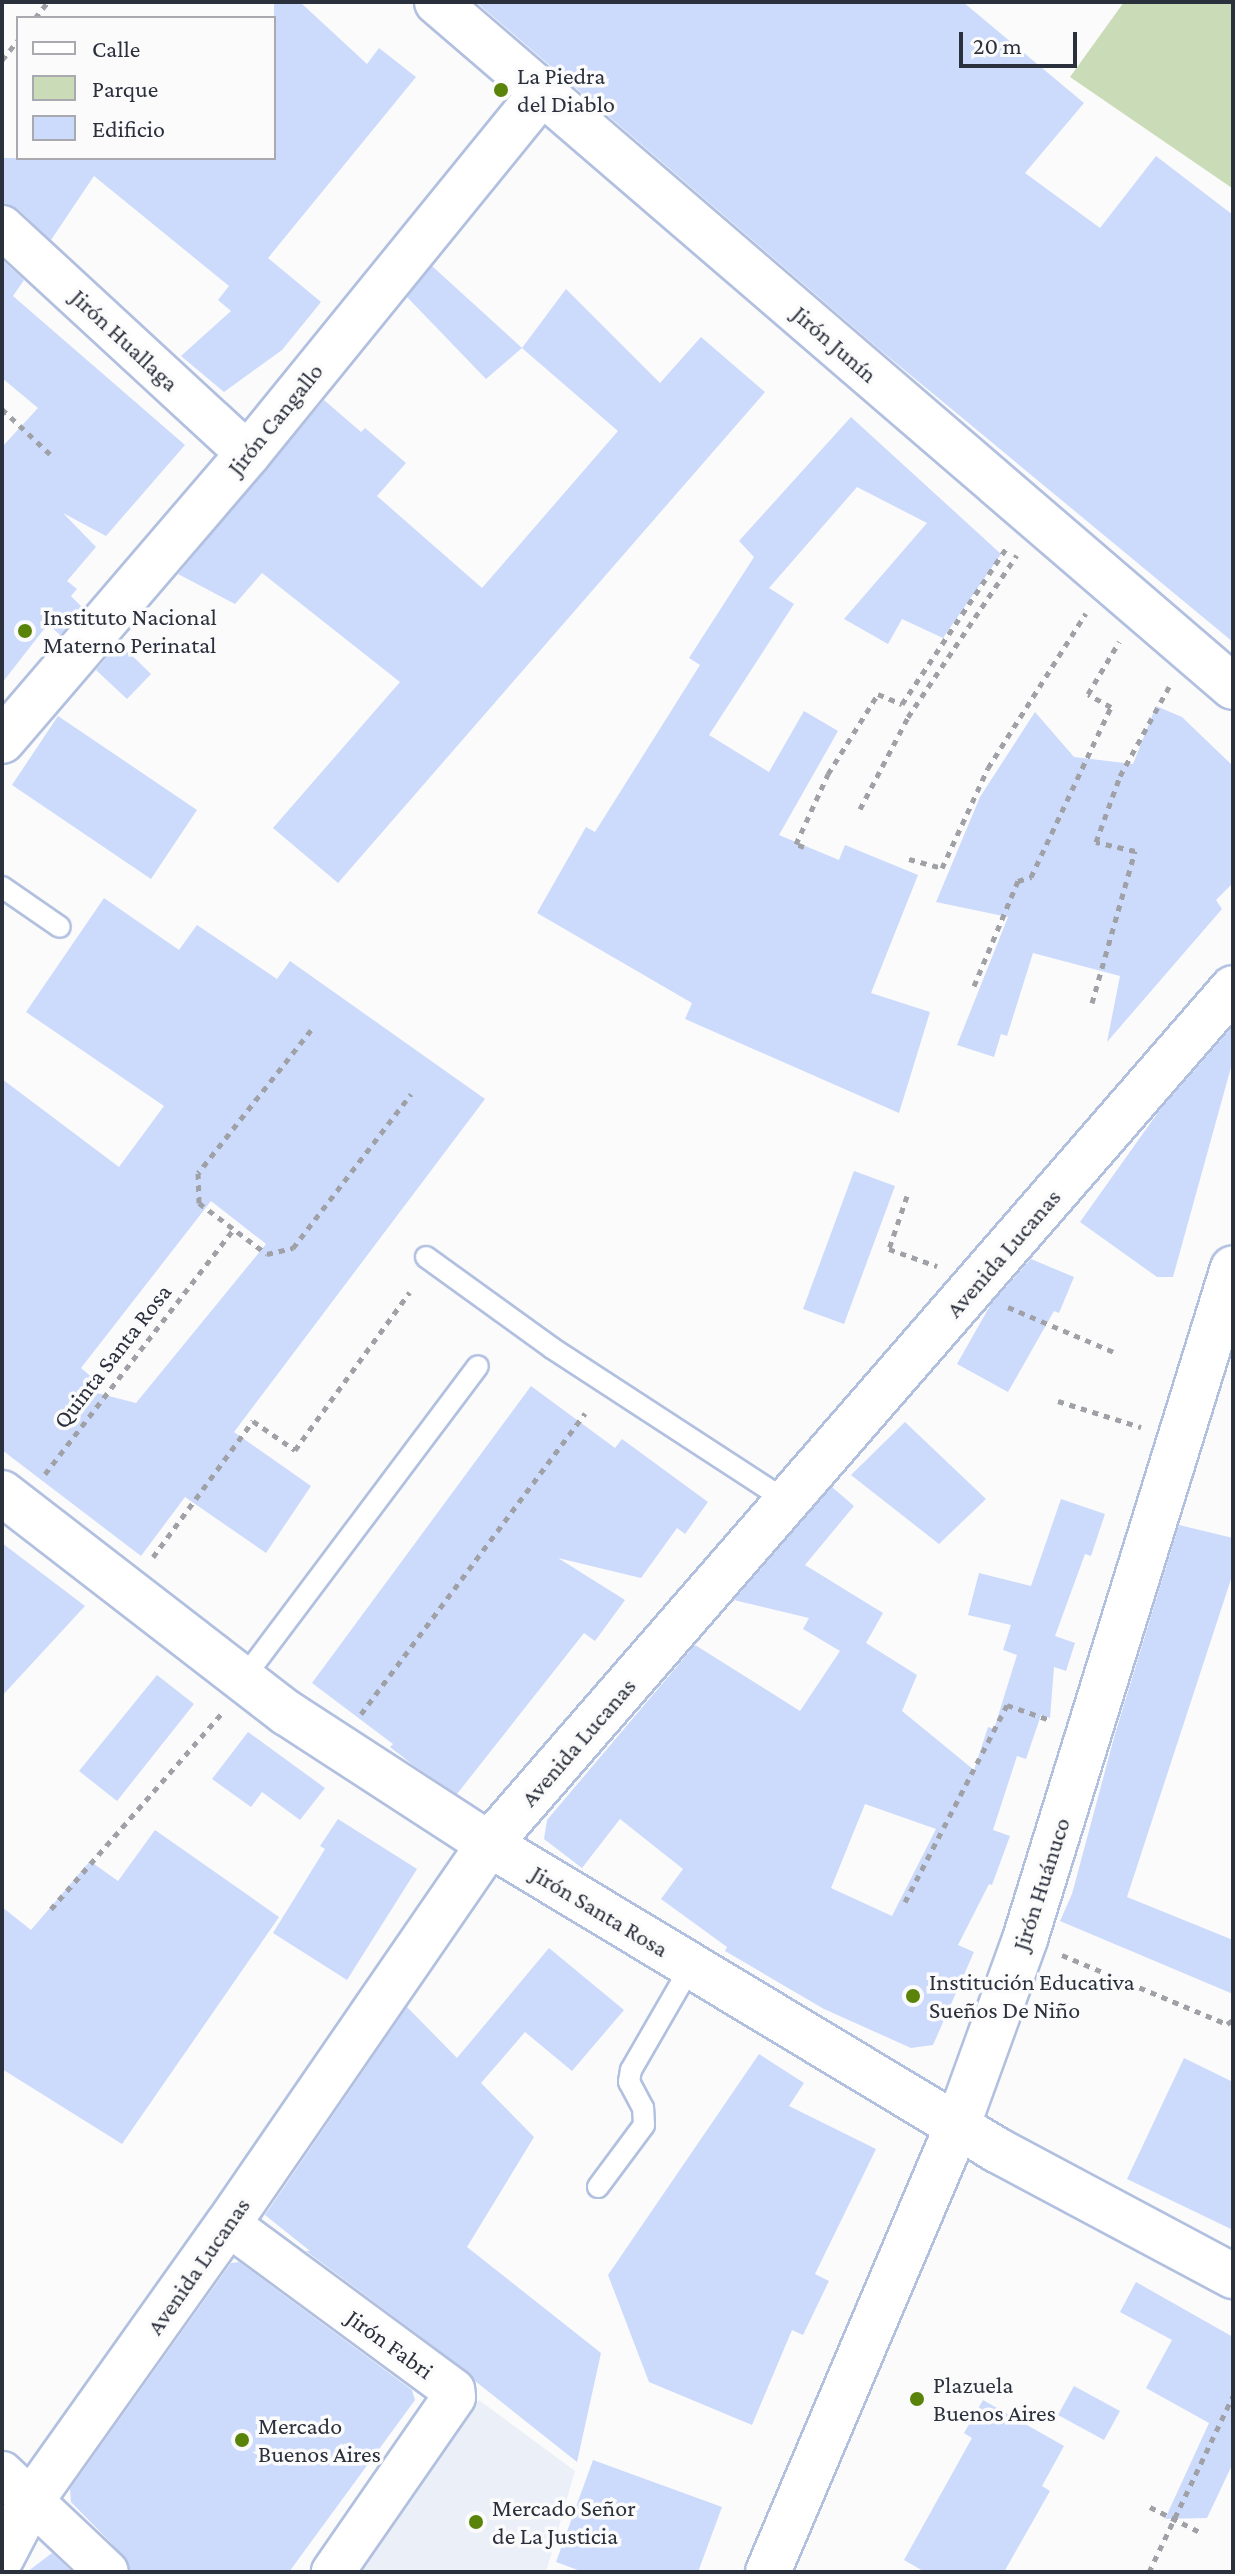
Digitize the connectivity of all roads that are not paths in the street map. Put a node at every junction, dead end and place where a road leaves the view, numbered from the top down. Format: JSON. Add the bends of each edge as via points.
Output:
{"nodes":[{"id":1,"x":437,"y":2,"type":"edge"},
{"id":2,"x":542,"y":92,"type":"junction"},
{"id":3,"x":2,"y":227,"type":"edge"},
{"id":4,"x":248,"y":454,"type":"junction"},
{"id":5,"x":1233,"y":687,"type":"edge"},
{"id":6,"x":2,"y":741,"type":"edge"},
{"id":7,"x":2,"y":887,"type":"edge"},
{"id":8,"x":60,"y":927,"type":"dead end"},
{"id":9,"x":1233,"y":988,"type":"edge"},
{"id":10,"x":426,"y":1257,"type":"dead end"},
{"id":11,"x":1233,"y":1268,"type":"edge"},
{"id":12,"x":478,"y":1366,"type":"dead end"},
{"id":13,"x":11,"y":1500,"type":"edge"},
{"id":14,"x":787,"y":1501,"type":"junction"},
{"id":15,"x":246,"y":1681,"type":"junction"},
{"id":16,"x":489,"y":1844,"type":"junction"},
{"id":17,"x":691,"y":1966,"type":"junction"},
{"id":18,"x":957,"y":2127,"type":"junction"},
{"id":19,"x":598,"y":2187,"type":"dead end"},
{"id":20,"x":228,"y":2224,"type":"junction"},
{"id":21,"x":1233,"y":2276,"type":"edge"},
{"id":22,"x":16,"y":2487,"type":"edge"},
{"id":23,"x":2,"y":2557,"type":"edge"},
{"id":24,"x":107,"y":2572,"type":"edge"},
{"id":25,"x":333,"y":2572,"type":"edge"},
{"id":26,"x":768,"y":2572,"type":"edge"}],
"edges":[{"from":1,"to":2,"type":"street","name":"Jirón Junín"},
{"from":2,"to":4,"type":"street","name":"Jirón Cangallo"},
{"from":2,"to":5,"type":"street","name":"Jirón Junín"},
{"from":3,"to":4,"type":"street","name":"Jirón Huallaga"},
{"from":4,"to":6,"type":"street","name":"Jirón Cangallo"},
{"from":7,"to":8,"type":"lane"},
{"from":9,"to":14,"type":"street","name":"Avenida Lucanas"},
{"from":10,"to":14,"type":"lane","via":[[552,1348]]},
{"from":11,"to":18,"type":"street","name":"Jirón Huánuco","via":[[1025,1939]]},
{"from":12,"to":15,"type":"lane"},
{"from":13,"to":15,"type":"street","name":"Jirón Santa Rosa"},
{"from":14,"to":16,"type":"street","name":"Avenida Lucanas"},
{"from":15,"to":16,"type":"street","name":"Jirón Santa Rosa"},
{"from":16,"to":17,"type":"street","name":"Jirón Santa Rosa"},
{"from":16,"to":20,"type":"street","name":"Avenida Lucanas"},
{"from":17,"to":18,"type":"street","name":"Jirón Santa Rosa"},
{"from":17,"to":19,"type":"lane","via":[[631,2070],[629,2082],[643,2108],[644,2125]]},
{"from":18,"to":21,"type":"street","name":"Jirón Santa Rosa"},
{"from":18,"to":26,"type":"street","name":"Jirón Huánuco"},
{"from":20,"to":22,"type":"street","name":"Avenida Lucanas"},
{"from":20,"to":25,"type":"street","name":"Jirón Fabri","via":[[453,2390],[454,2397]]},
{"from":22,"to":23,"type":"street","name":"Avenida Lucanas"},
{"from":22,"to":24,"type":"street"}]}
